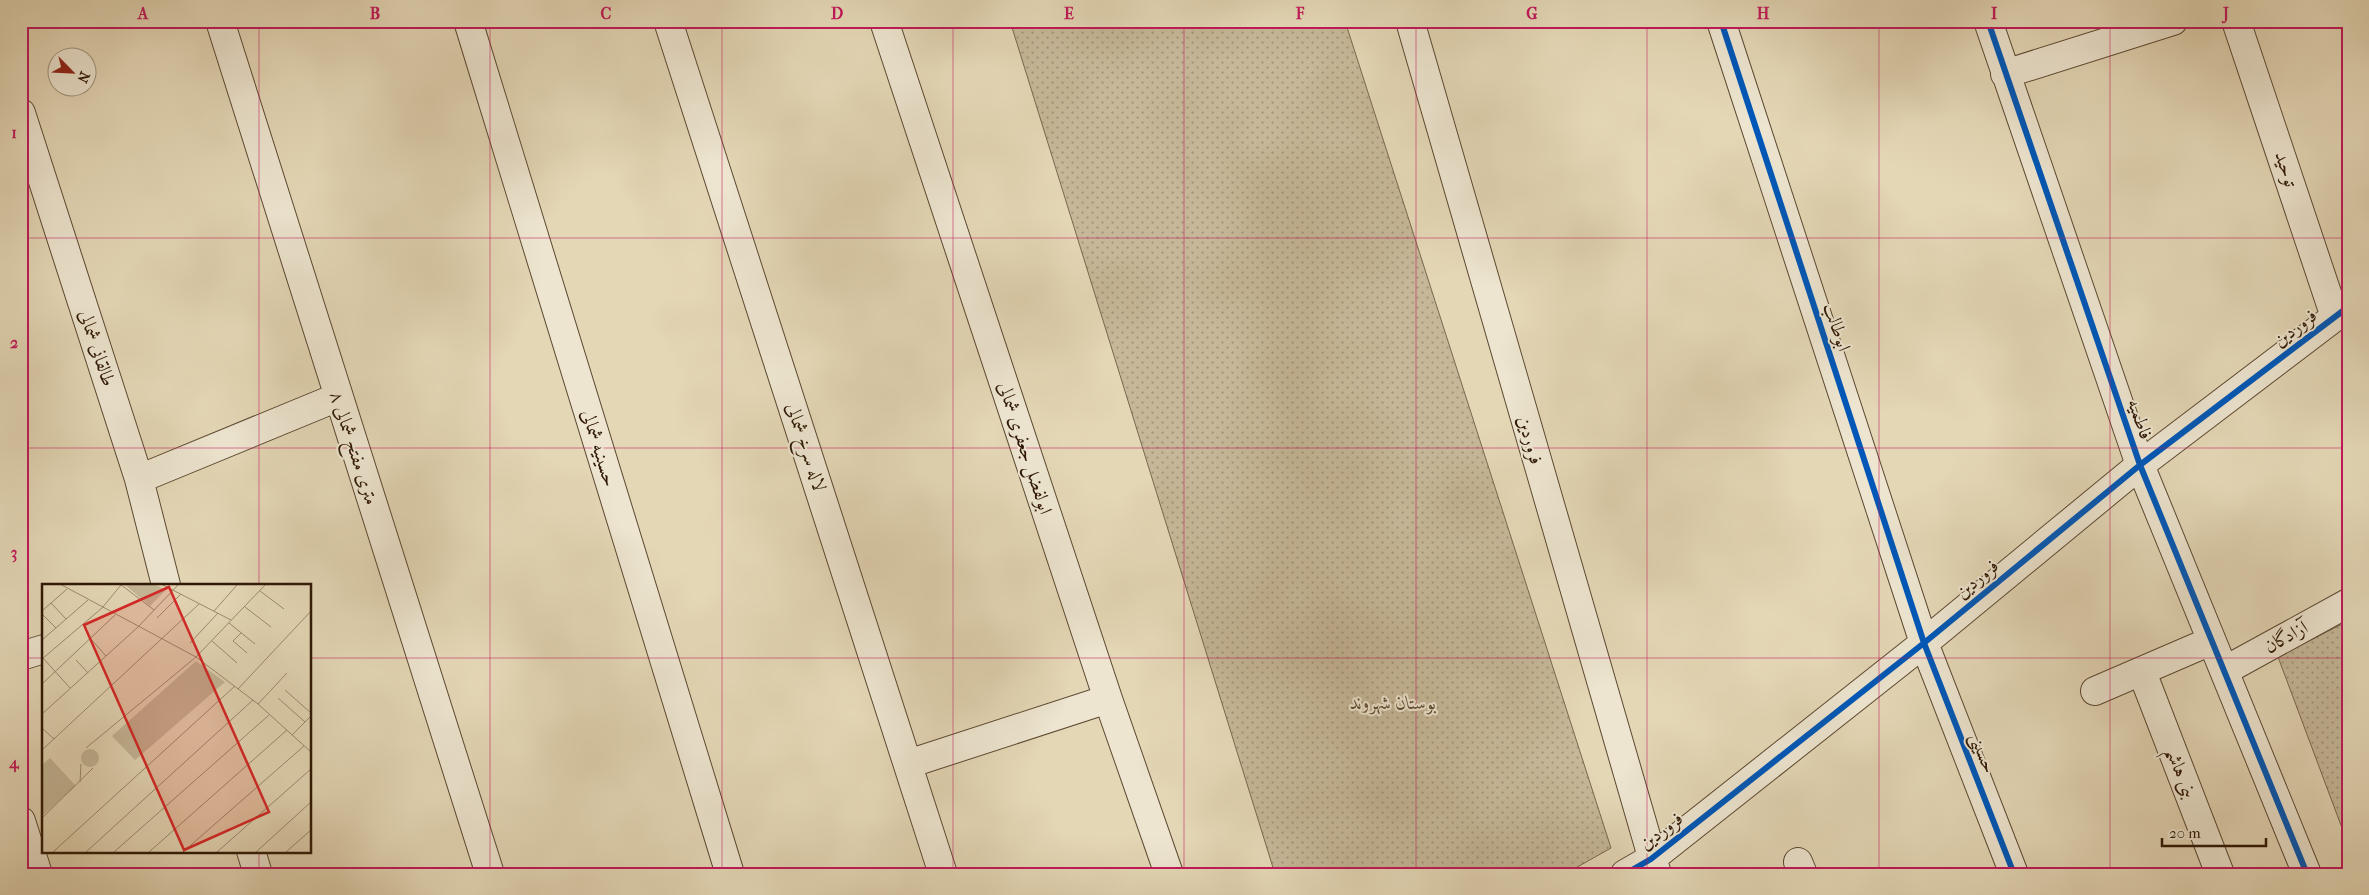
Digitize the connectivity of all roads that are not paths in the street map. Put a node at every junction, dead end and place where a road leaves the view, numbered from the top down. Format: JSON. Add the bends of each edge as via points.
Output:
{"nodes":[{"id":1,"x":220,"y":21,"type":"edge"},
{"id":2,"x":468,"y":21,"type":"edge"},
{"id":3,"x":668,"y":21,"type":"edge"},
{"id":4,"x":884,"y":21,"type":"edge"},
{"id":5,"x":1410,"y":21,"type":"edge"},
{"id":6,"x":1721,"y":21,"type":"edge"},
{"id":7,"x":1988,"y":21,"type":"edge"},
{"id":8,"x":2173,"y":21,"type":"edge"},
{"id":9,"x":2236,"y":21,"type":"edge"},
{"id":10,"x":2005,"y":74,"type":"junction"},
{"id":11,"x":21,"y":113,"type":"edge"},
{"id":12,"x":2341,"y":312,"type":"edge"},
{"id":13,"x":338,"y":397,"type":"junction"},
{"id":14,"x":2140,"y":465,"type":"junction"},
{"id":15,"x":139,"y":479,"type":"junction"},
{"id":16,"x":166,"y":584,"type":"edge"},
{"id":17,"x":2348,"y":603,"type":"edge"},
{"id":18,"x":2211,"y":641,"type":"junction"},
{"id":19,"x":1924,"y":643,"type":"junction"},
{"id":20,"x":42,"y":651,"type":"edge"},
{"id":21,"x":21,"y":656,"type":"edge"},
{"id":22,"x":2224,"y":671,"type":"junction"},
{"id":23,"x":2142,"y":672,"type":"junction"},
{"id":24,"x":2095,"y":692,"type":"dead end"},
{"id":25,"x":1108,"y":700,"type":"junction"},
{"id":26,"x":908,"y":764,"type":"junction"},
{"id":27,"x":21,"y":821,"type":"edge"},
{"id":28,"x":250,"y":852,"type":"edge"},
{"id":29,"x":1654,"y":866,"type":"edge"},
{"id":30,"x":38,"y":874,"type":"edge"},
{"id":31,"x":258,"y":874,"type":"edge"},
{"id":32,"x":490,"y":874,"type":"edge"},
{"id":33,"x":730,"y":874,"type":"edge"},
{"id":34,"x":943,"y":874,"type":"edge"},
{"id":35,"x":1170,"y":874,"type":"edge"},
{"id":36,"x":1624,"y":874,"type":"edge"},
{"id":37,"x":2014,"y":874,"type":"edge"},
{"id":38,"x":2220,"y":874,"type":"edge"},
{"id":39,"x":2307,"y":874,"type":"edge"}],
"edges":[{"from":1,"to":13,"type":"street","name":"۸ متری مفتح شمالی"},
{"from":2,"to":33,"type":"street","name":"حسینیه شمالی"},
{"from":3,"to":26,"type":"street","name":"لاله سرخ شمالی"},
{"from":4,"to":25,"type":"street","name":"ابولفضل جعفری شمالی"},
{"from":5,"to":29,"type":"street","name":"فروردین"},
{"from":6,"to":19,"type":"street","name":"ابوطالب"},
{"from":7,"to":10,"type":"street","name":"فاطمیه"},
{"from":8,"to":10,"type":"street"},
{"from":9,"to":12,"type":"street","name":"توحید"},
{"from":10,"to":14,"type":"street","name":"فاطمیه"},
{"from":11,"to":15,"type":"street","name":"طالقانی شمالی"},
{"from":12,"to":14,"type":"street","name":"فروردین"},
{"from":13,"to":15,"type":"street"},
{"from":13,"to":32,"type":"street","name":"۸ متری مفتح شمالی"},
{"from":14,"to":18,"type":"street","name":"فاطمیه"},
{"from":14,"to":19,"type":"street","name":"فروردین"},
{"from":15,"to":16,"type":"street","name":"طالقانی شمالی"},
{"from":17,"to":22,"type":"street","name":"آزادگان"},
{"from":18,"to":22,"type":"street","name":"فاطمیه"},
{"from":18,"to":23,"type":"street"},
{"from":19,"to":29,"type":"street","name":"فروردین"},
{"from":19,"to":37,"type":"street","name":"حسینی"},
{"from":20,"to":21,"type":"street"},
{"from":22,"to":39,"type":"street","name":"فاطمیه"},
{"from":23,"to":24,"type":"street"},
{"from":23,"to":38,"type":"street","name":"بنی هاشم"},
{"from":25,"to":26,"type":"street"},
{"from":25,"to":35,"type":"street","name":"ابولفضل جعفری شمالی"},
{"from":26,"to":34,"type":"street","name":"لاله سرخ شمالی"},
{"from":27,"to":30,"type":"street"},
{"from":28,"to":31,"type":"street"},
{"from":29,"to":36,"type":"street","name":"فروردین"}]}
